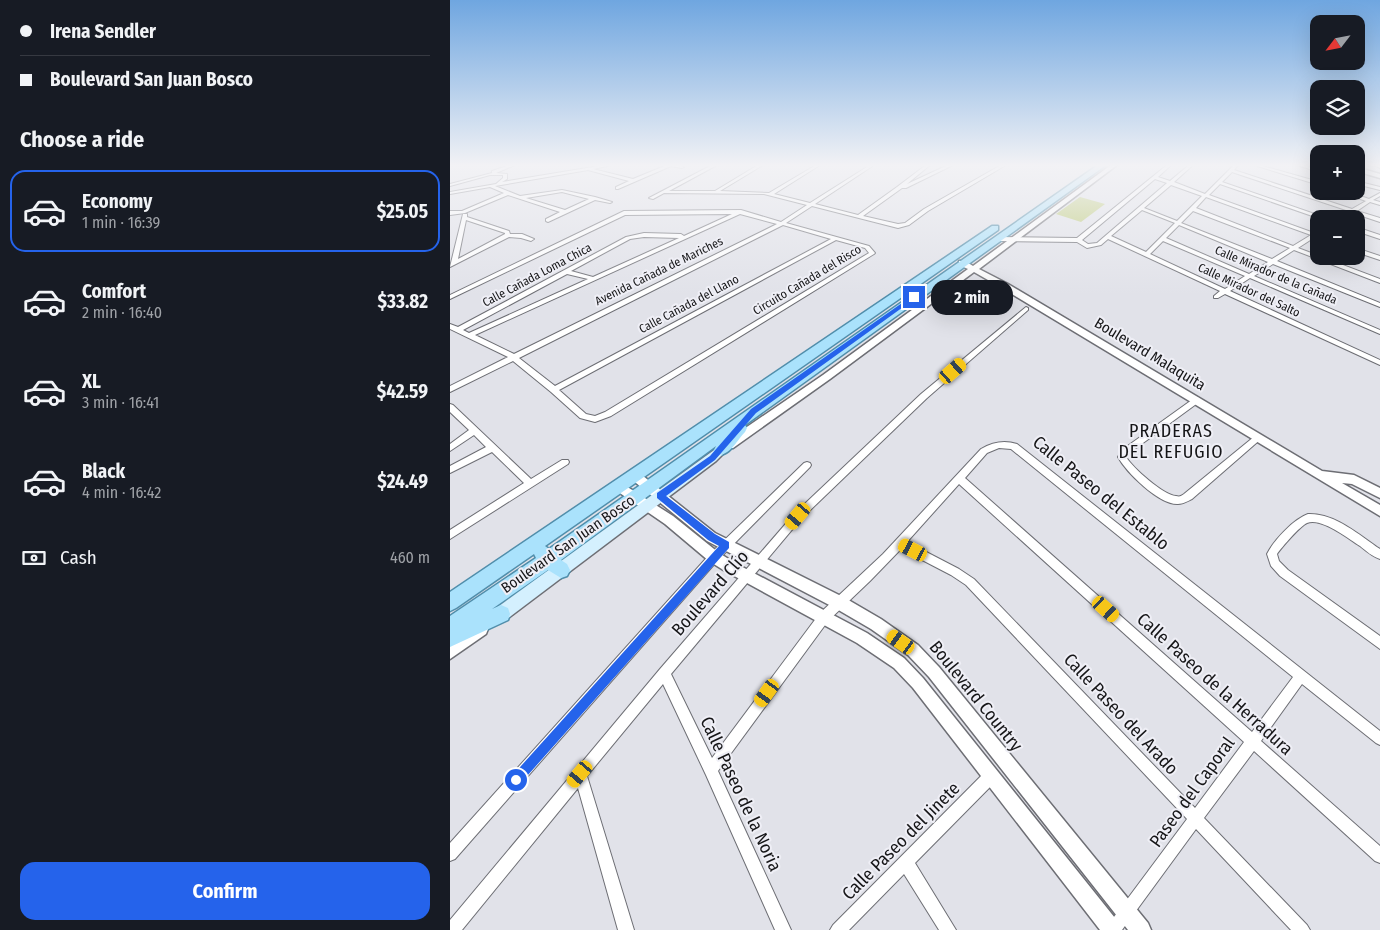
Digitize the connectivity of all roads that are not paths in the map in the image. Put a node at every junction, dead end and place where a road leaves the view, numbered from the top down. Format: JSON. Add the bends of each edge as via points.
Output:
{"nodes":[{"id":1,"x":476,"y":208,"type":"edge"},
{"id":2,"x":553,"y":208,"type":"edge"},
{"id":3,"x":573,"y":208,"type":"edge"},
{"id":4,"x":806,"y":208,"type":"edge"},
{"id":5,"x":825,"y":208,"type":"edge"},
{"id":6,"x":870,"y":208,"type":"edge"},
{"id":7,"x":931,"y":208,"type":"edge"},
{"id":8,"x":1034,"y":208,"type":"edge"},
{"id":9,"x":1054,"y":208,"type":"edge"},
{"id":10,"x":1116,"y":208,"type":"edge"},
{"id":11,"x":1141,"y":208,"type":"edge"},
{"id":12,"x":1142,"y":208,"type":"edge"},
{"id":13,"x":1247,"y":208,"type":"edge"},
{"id":14,"x":1296,"y":208,"type":"edge"},
{"id":15,"x":1193,"y":209,"type":"joint"},
{"id":16,"x":565,"y":212,"type":"junction"},
{"id":17,"x":741,"y":212,"type":"junction"},
{"id":18,"x":450,"y":213,"type":"edge"},
{"id":19,"x":1310,"y":213,"type":"edge"},
{"id":20,"x":463,"y":215,"type":"junction"},
{"id":21,"x":1365,"y":215,"type":"edge"},
{"id":22,"x":858,"y":217,"type":"junction"},
{"id":23,"x":548,"y":220,"type":"dead end"},
{"id":24,"x":1380,"y":220,"type":"edge"},
{"id":25,"x":1179,"y":223,"type":"junction"},
{"id":26,"x":780,"y":224,"type":"junction"},
{"id":27,"x":1006,"y":226,"type":"junction"},
{"id":28,"x":1310,"y":231,"type":"edge"},
{"id":29,"x":1365,"y":232,"type":"edge"},
{"id":30,"x":508,"y":235,"type":"junction"},
{"id":31,"x":685,"y":236,"type":"junction"},
{"id":32,"x":1108,"y":237,"type":"junction"},
{"id":33,"x":1380,"y":237,"type":"edge"},
{"id":34,"x":531,"y":239,"type":"dead end"},
{"id":35,"x":834,"y":239,"type":"junction"},
{"id":36,"x":997,"y":239,"type":"junction"},
{"id":37,"x":1012,"y":239,"type":"junction"},
{"id":38,"x":1163,"y":239,"type":"junction"},
{"id":39,"x":1310,"y":239,"type":"edge"},
{"id":40,"x":1078,"y":240,"type":"junction"},
{"id":41,"x":1294,"y":248,"type":"junction"},
{"id":42,"x":1365,"y":253,"type":"edge"},
{"id":43,"x":1146,"y":255,"type":"junction"},
{"id":44,"x":1380,"y":258,"type":"edge"},
{"id":45,"x":1272,"y":261,"type":"junction"},
{"id":46,"x":452,"y":264,"type":"edge"},
{"id":47,"x":967,"y":266,"type":"junction"},
{"id":48,"x":566,"y":272,"type":"junction"},
{"id":49,"x":1250,"y":276,"type":"junction"},
{"id":50,"x":592,"y":278,"type":"junction"},
{"id":51,"x":1380,"y":281,"type":"edge"},
{"id":52,"x":1225,"y":291,"type":"junction"},
{"id":53,"x":450,"y":297,"type":"edge"},
{"id":54,"x":1216,"y":297,"type":"dead end"},
{"id":55,"x":1380,"y":305,"type":"edge"},
{"id":56,"x":1026,"y":309,"type":"dead end"},
{"id":57,"x":450,"y":326,"type":"edge"},
{"id":58,"x":458,"y":330,"type":"junction"},
{"id":59,"x":1380,"y":332,"type":"edge"},
{"id":60,"x":470,"y":335,"type":"junction"},
{"id":61,"x":512,"y":356,"type":"junction"},
{"id":62,"x":1380,"y":363,"type":"edge"},
{"id":63,"x":450,"y":389,"type":"edge"},
{"id":64,"x":554,"y":390,"type":"junction"},
{"id":65,"x":1196,"y":400,"type":"junction"},
{"id":66,"x":450,"y":407,"type":"edge"},
{"id":67,"x":754,"y":411,"type":"junction"},
{"id":68,"x":474,"y":431,"type":"junction"},
{"id":69,"x":1258,"y":438,"type":"junction"},
{"id":70,"x":493,"y":447,"type":"junction"},
{"id":71,"x":450,"y":448,"type":"edge"},
{"id":72,"x":721,"y":450,"type":"junction"},
{"id":73,"x":565,"y":462,"type":"dead end"},
{"id":74,"x":807,"y":465,"type":"dead end"},
{"id":75,"x":450,"y":470,"type":"edge"},
{"id":76,"x":1319,"y":474,"type":"junction"},
{"id":77,"x":634,"y":475,"type":"junction"},
{"id":78,"x":959,"y":478,"type":"junction"},
{"id":79,"x":531,"y":484,"type":"junction"},
{"id":80,"x":618,"y":486,"type":"junction"},
{"id":81,"x":654,"y":492,"type":"junction"},
{"id":82,"x":1380,"y":493,"type":"edge"},
{"id":83,"x":640,"y":502,"type":"junction"},
{"id":84,"x":1380,"y":511,"type":"edge"},
{"id":85,"x":450,"y":535,"type":"edge"},
{"id":86,"x":899,"y":543,"type":"junction"},
{"id":87,"x":535,"y":544,"type":"junction"},
{"id":88,"x":726,"y":545,"type":"junction"},
{"id":89,"x":1380,"y":555,"type":"edge"},
{"id":90,"x":714,"y":557,"type":"junction"},
{"id":91,"x":760,"y":561,"type":"junction"},
{"id":92,"x":554,"y":565,"type":"junction"},
{"id":93,"x":746,"y":576,"type":"junction"},
{"id":94,"x":450,"y":602,"type":"edge"},
{"id":95,"x":840,"y":603,"type":"junction"},
{"id":96,"x":501,"y":614,"type":"junction"},
{"id":97,"x":824,"y":617,"type":"junction"},
{"id":98,"x":450,"y":627,"type":"edge"},
{"id":99,"x":450,"y":638,"type":"edge"},
{"id":100,"x":1380,"y":643,"type":"edge"},
{"id":101,"x":450,"y":652,"type":"edge"},
{"id":102,"x":664,"y":673,"type":"junction"},
{"id":103,"x":1301,"y":676,"type":"junction"},
{"id":104,"x":1380,"y":739,"type":"edge"},
{"id":105,"x":1253,"y":741,"type":"junction"},
{"id":106,"x":711,"y":770,"type":"junction"},
{"id":107,"x":580,"y":774,"type":"junction"},
{"id":108,"x":990,"y":777,"type":"junction"},
{"id":109,"x":1196,"y":818,"type":"junction"},
{"id":110,"x":450,"y":854,"type":"edge"},
{"id":111,"x":1380,"y":856,"type":"edge"},
{"id":112,"x":906,"y":863,"type":"junction"},
{"id":113,"x":1126,"y":912,"type":"junction"},
{"id":114,"x":452,"y":930,"type":"edge"},
{"id":115,"x":626,"y":930,"type":"edge"},
{"id":116,"x":783,"y":930,"type":"edge"},
{"id":117,"x":838,"y":930,"type":"edge"},
{"id":118,"x":948,"y":930,"type":"edge"},
{"id":119,"x":1112,"y":930,"type":"edge"},
{"id":120,"x":1141,"y":930,"type":"edge"},
{"id":121,"x":1302,"y":930,"type":"edge"}],
"edges":[{"from":1,"to":20,"type":"street"},
{"from":2,"to":16,"type":"street"},
{"from":3,"to":16,"type":"street"},
{"from":4,"to":26,"type":"street","name":"Avenida Cañada de Mariches"},
{"from":5,"to":22,"type":"street"},
{"from":6,"to":22,"type":"street"},
{"from":7,"to":22,"type":"street","via":[[903,225],[892,226]]},
{"from":8,"to":27,"type":"main road","name":"Boulevard San Juan Bosco"},
{"from":9,"to":37,"type":"street"},
{"from":10,"to":40,"type":"street"},
{"from":11,"to":32,"type":"street"},
{"from":12,"to":25,"type":"street"},
{"from":13,"to":28,"type":"street"},
{"from":14,"to":19,"type":"street"},
{"from":15,"to":25,"type":"street"},
{"from":15,"to":41,"type":"street"},
{"from":16,"to":23,"type":"street"},
{"from":17,"to":26,"type":"street","name":"Circuito Cañada del Risco"},
{"from":17,"to":31,"type":"street","name":"Calle Cañada Loma Chica"},
{"from":17,"to":53,"type":"street","name":"Circuito Cañada del Risco","via":[[624,212]]},
{"from":18,"to":20,"type":"street"},
{"from":20,"to":30,"type":"street"},
{"from":20,"to":46,"type":"street"},
{"from":21,"to":24,"type":"street"},
{"from":25,"to":38,"type":"street"},
{"from":25,"to":45,"type":"street"},
{"from":26,"to":35,"type":"street","name":"Circuito Cañada del Risco"},
{"from":26,"to":61,"type":"street","name":"Avenida Cañada de Mariches"},
{"from":27,"to":36,"type":"main road","name":"Boulevard San Juan Bosco"},
{"from":27,"to":77,"type":"main road","name":"Boulevard San Juan Bosco"},
{"from":29,"to":33,"type":"street"},
{"from":30,"to":34,"type":"street"},
{"from":30,"to":46,"type":"street"},
{"from":31,"to":48,"type":"street","name":"Calle Cañada Loma Chica","via":[[633,236]]},
{"from":31,"to":50,"type":"street","name":"Calle Cañada Loma Chica"},
{"from":32,"to":40,"type":"street","via":[[1093,246]]},
{"from":32,"to":43,"type":"street","name":"Calle Mirador del Salto"},
{"from":35,"to":64,"type":"street","name":"Calle Cañada del Llano"},
{"from":35,"to":64,"type":"street","name":"Circuito Cañada del Risco","via":[[867,247],[872,253],[608,414],[595,419],[582,416]]},
{"from":36,"to":37,"type":"street"},
{"from":36,"to":47,"type":"main road","name":"Boulevard San Juan Bosco"},
{"from":37,"to":40,"type":"street"},
{"from":37,"to":47,"type":"street"},
{"from":38,"to":43,"type":"street"},
{"from":38,"to":49,"type":"street","name":"Calle Mirador de la Cañada"},
{"from":39,"to":41,"type":"street"},
{"from":41,"to":45,"type":"street"},
{"from":41,"to":51,"type":"street"},
{"from":42,"to":44,"type":"street"},
{"from":43,"to":52,"type":"street","name":"Calle Mirador del Salto"},
{"from":45,"to":49,"type":"street"},
{"from":45,"to":55,"type":"street"},
{"from":47,"to":65,"type":"street","name":"Boulevard Malaquita"},
{"from":47,"to":67,"type":"main road","name":"Boulevard San Juan Bosco"},
{"from":47,"to":72,"type":"street","via":[[795,399]]},
{"from":48,"to":50,"type":"street"},
{"from":48,"to":58,"type":"street","name":"Calle Cañada Loma Chica"},
{"from":49,"to":52,"type":"street"},
{"from":49,"to":59,"type":"street","name":"Calle Mirador de la Cañada"},
{"from":50,"to":60,"type":"street","name":"Calle Cañada Loma Chica"},
{"from":52,"to":54,"type":"street"},
{"from":52,"to":62,"type":"street","name":"Calle Mirador del Salto"},
{"from":56,"to":91,"type":"street","name":"Boulevard Clío","via":[[924,396],[798,516]]},
{"from":57,"to":58,"type":"street","name":"Circuito Cañada del Risco"},
{"from":58,"to":60,"type":"street","name":"Circuito Cañada del Risco"},
{"from":60,"to":61,"type":"street","name":"Circuito Cañada del Risco"},
{"from":61,"to":63,"type":"street","name":"Avenida Cañada de Mariches"},
{"from":61,"to":64,"type":"street","name":"Circuito Cañada del Risco"},
{"from":65,"to":69,"type":"street","name":"Boulevard Malaquita"},
{"from":65,"to":69,"type":"street","via":[[1122,456],[1130,470],[1163,495],[1183,500]]},
{"from":66,"to":68,"type":"street"},
{"from":67,"to":72,"type":"main road"},
{"from":67,"to":81,"type":"main road","name":"Boulevard San Juan Bosco"},
{"from":68,"to":70,"type":"street"},
{"from":68,"to":71,"type":"street"},
{"from":69,"to":76,"type":"street","name":"Boulevard Malaquita"},
{"from":70,"to":75,"type":"street"},
{"from":70,"to":79,"type":"street"},
{"from":72,"to":81,"type":"main road"},
{"from":73,"to":79,"type":"street"},
{"from":74,"to":88,"type":"street","name":"Boulevard Clío"},
{"from":76,"to":82,"type":"street","name":"Boulevard Malaquita","via":[[1354,480]]},
{"from":76,"to":84,"type":"street","name":"Boulevard Malaquita"},
{"from":77,"to":80,"type":"main road","name":"Boulevard San Juan Bosco"},
{"from":77,"to":81,"type":"street","name":"Boulevard Country"},
{"from":78,"to":86,"type":"street","name":"Calle Paseo del Establo"},
{"from":78,"to":103,"type":"street","name":"Calle Paseo del Establo","via":[[993,445],[1014,446]]},
{"from":78,"to":105,"type":"street","name":"Calle Paseo de la Herradura"},
{"from":79,"to":85,"type":"street"},
{"from":80,"to":83,"type":"street"},
{"from":80,"to":87,"type":"main road","name":"Boulevard San Juan Bosco"},
{"from":81,"to":83,"type":"main road"},
{"from":81,"to":88,"type":"street","name":"Boulevard Country","via":[[705,533]]},
{"from":83,"to":90,"type":"street","via":[[669,520]]},
{"from":83,"to":92,"type":"main road"},
{"from":86,"to":95,"type":"street","name":"Calle Paseo del Establo"},
{"from":86,"to":109,"type":"street","name":"Calle Paseo del Arado","via":[[970,582]]},
{"from":87,"to":92,"type":"main road"},
{"from":87,"to":94,"type":"main road","name":"Boulevard San Juan Bosco"},
{"from":88,"to":90,"type":"street","name":"Boulevard Clío"},
{"from":88,"to":91,"type":"street","name":"Boulevard Country"},
{"from":89,"to":100,"type":"street","via":[[1330,523],[1311,517],[1304,520],[1272,554],[1284,573]]},
{"from":90,"to":93,"type":"street"},
{"from":90,"to":110,"type":"street","name":"Boulevard Clío"},
{"from":91,"to":93,"type":"street","name":"Boulevard Clío"},
{"from":91,"to":95,"type":"street","name":"Boulevard Country"},
{"from":92,"to":96,"type":"main road"},
{"from":92,"to":98,"type":"main road","name":"Boulevard San Juan Bosco"},
{"from":93,"to":97,"type":"street"},
{"from":93,"to":102,"type":"street","name":"Boulevard Clío"},
{"from":95,"to":97,"type":"street","name":"Calle Paseo del Establo"},
{"from":95,"to":113,"type":"street","name":"Boulevard Country","via":[[913,650],[934,672]]},
{"from":96,"to":99,"type":"main road"},
{"from":96,"to":101,"type":"street"},
{"from":97,"to":106,"type":"street","name":"Calle Paseo del Establo"},
{"from":97,"to":108,"type":"street","via":[[899,663]]},
{"from":102,"to":106,"type":"street","name":"Calle Paseo de la Noria"},
{"from":102,"to":107,"type":"street","name":"Boulevard Clío"},
{"from":103,"to":104,"type":"street","name":"Calle Paseo del Establo"},
{"from":103,"to":105,"type":"street","name":"Paseo del Caporal"},
{"from":105,"to":109,"type":"street","name":"Paseo del Caporal"},
{"from":105,"to":111,"type":"street","name":"Calle Paseo de la Herradura"},
{"from":106,"to":116,"type":"street","name":"Calle Paseo de la Noria"},
{"from":107,"to":114,"type":"street","name":"Boulevard Clío"},
{"from":107,"to":115,"type":"street"},
{"from":108,"to":112,"type":"street","name":"Calle Paseo del Jinete"},
{"from":108,"to":119,"type":"street"},
{"from":109,"to":113,"type":"street","name":"Paseo del Caporal"},
{"from":109,"to":121,"type":"street","name":"Calle Paseo del Arado"},
{"from":112,"to":117,"type":"street","name":"Calle Paseo del Jinete"},
{"from":112,"to":118,"type":"street"},
{"from":113,"to":119,"type":"street","name":"Paseo del Caporal"},
{"from":113,"to":120,"type":"street","name":"Boulevard Country"}]}
